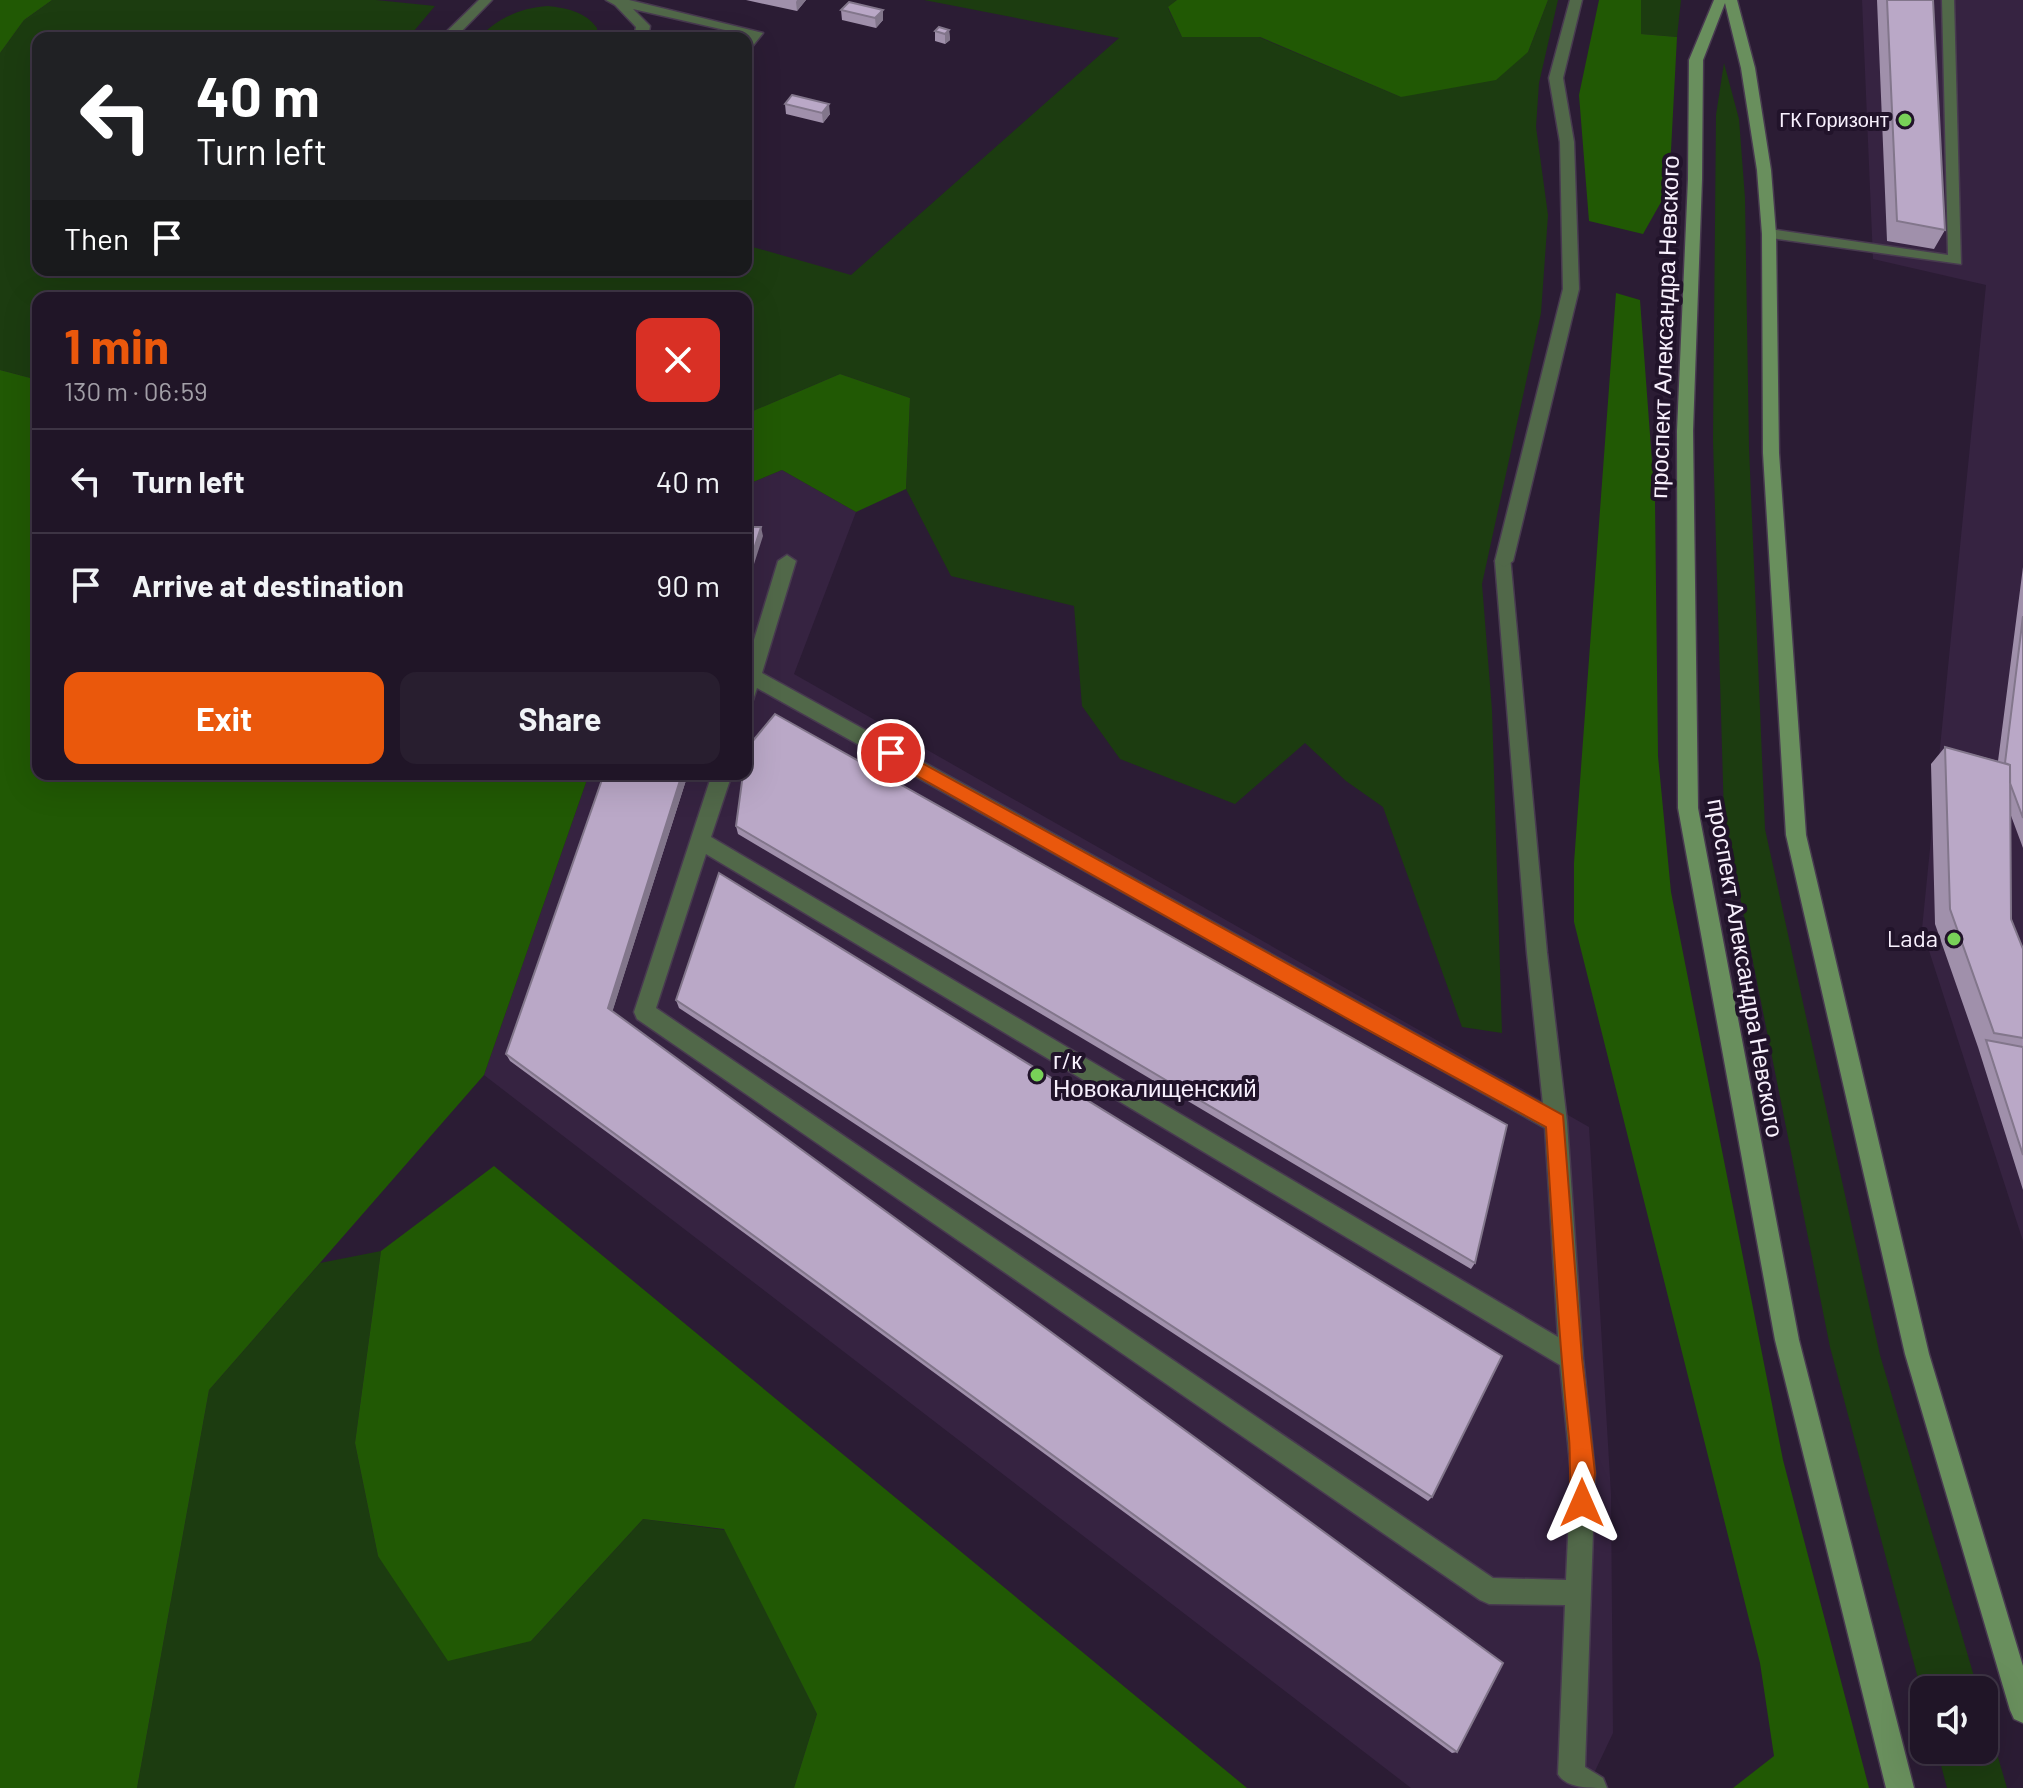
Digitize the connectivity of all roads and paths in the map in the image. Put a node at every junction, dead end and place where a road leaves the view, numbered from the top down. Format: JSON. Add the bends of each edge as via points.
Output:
{"nodes":[{"id":1,"x":486,"y":0,"type":"edge"},
{"id":2,"x":1576,"y":0,"type":"edge"},
{"id":3,"x":1720,"y":0,"type":"edge"},
{"id":4,"x":1731,"y":0,"type":"edge"},
{"id":5,"x":1948,"y":0,"type":"edge"},
{"id":6,"x":616,"y":1,"type":"edge"},
{"id":7,"x":667,"y":13,"type":"junction"},
{"id":8,"x":453,"y":32,"type":"edge"},
{"id":9,"x":642,"y":32,"type":"edge"},
{"id":10,"x":688,"y":32,"type":"edge"},
{"id":11,"x":752,"y":32,"type":"edge"},
{"id":12,"x":1769,"y":234,"type":"junction"},
{"id":13,"x":787,"y":561,"type":"dead end"},
{"id":14,"x":752,"y":676,"type":"edge"},
{"id":15,"x":752,"y":688,"type":"edge"},
{"id":16,"x":720,"y":780,"type":"edge"},
{"id":17,"x":702,"y":842,"type":"junction"},
{"id":18,"x":1556,"y":1122,"type":"junction"},
{"id":19,"x":1571,"y":1358,"type":"junction"},
{"id":20,"x":1578,"y":1593,"type":"junction"},
{"id":21,"x":2023,"y":1710,"type":"edge"},
{"id":22,"x":1593,"y":1788,"type":"edge"},
{"id":23,"x":1900,"y":1788,"type":"edge"}],
"edges":[{"from":1,"to":8,"type":"street"},
{"from":2,"to":18,"type":"street","via":[[1556,78],[1567,142],[1571,289],[1504,561]]},
{"from":3,"to":23,"type":"main road","name":"проспект Александра Невского","via":[[1696,60],[1685,431],[1688,808],[1787,1340]]},
{"from":4,"to":12,"type":"main road","via":[[1748,68]]},
{"from":5,"to":12,"type":"street","via":[[1956,261]]},
{"from":6,"to":7,"type":"street"},
{"from":6,"to":9,"type":"street","via":[[643,26]]},
{"from":7,"to":10,"type":"street"},
{"from":7,"to":11,"type":"street"},
{"from":12,"to":21,"type":"main road","via":[[1771,453],[1796,835],[1917,1354]]},
{"from":13,"to":14,"type":"street"},
{"from":15,"to":18,"type":"street"},
{"from":16,"to":17,"type":"street"},
{"from":17,"to":19,"type":"street"},
{"from":17,"to":20,"type":"street","via":[[644,1012],[1489,1591]]},
{"from":18,"to":19,"type":"street"},
{"from":19,"to":20,"type":"street","via":[[1583,1473]]},
{"from":20,"to":22,"type":"street","via":[[1571,1774]]}]}
